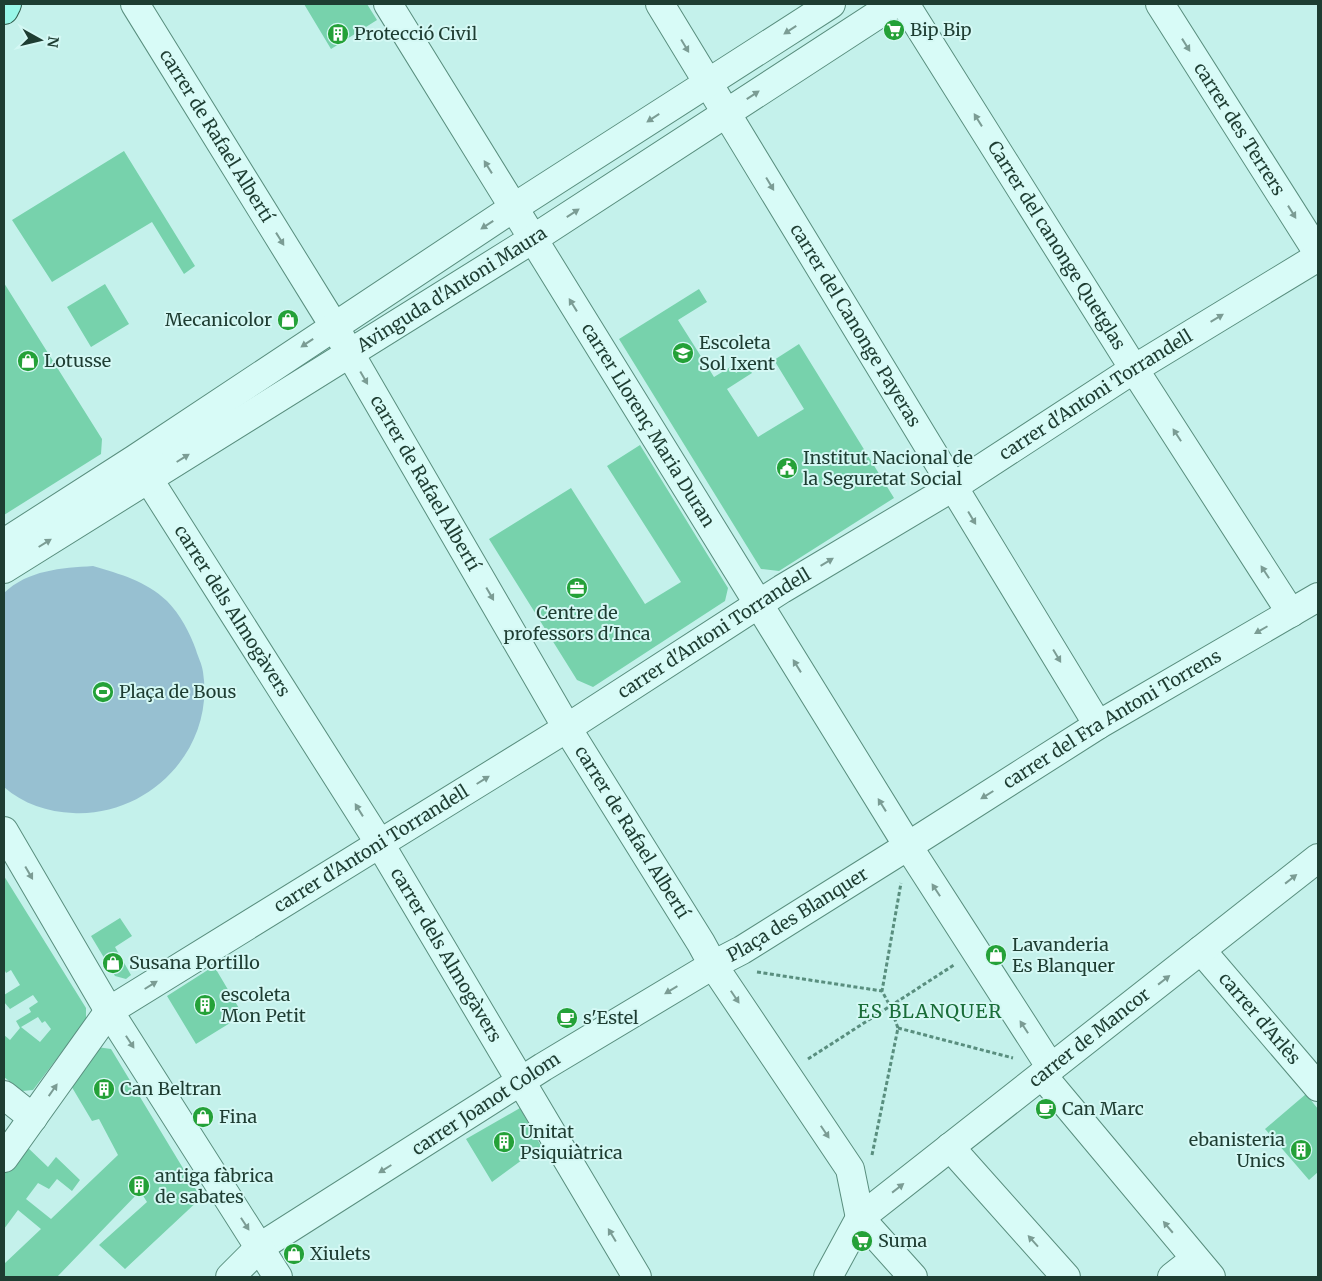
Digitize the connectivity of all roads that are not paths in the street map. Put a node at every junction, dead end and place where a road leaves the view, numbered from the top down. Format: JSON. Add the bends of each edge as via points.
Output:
{"nodes":[{"id":1,"x":7,"y":4,"type":"edge"},
{"id":2,"x":135,"y":4,"type":"edge"},
{"id":3,"x":388,"y":4,"type":"edge"},
{"id":4,"x":660,"y":4,"type":"edge"},
{"id":5,"x":830,"y":4,"type":"edge"},
{"id":6,"x":894,"y":4,"type":"edge"},
{"id":7,"x":905,"y":4,"type":"edge"},
{"id":8,"x":1160,"y":4,"type":"edge"},
{"id":9,"x":4,"y":10,"type":"edge"},
{"id":10,"x":707,"y":83,"type":"junction"},
{"id":11,"x":727,"y":112,"type":"junction"},
{"id":12,"x":513,"y":208,"type":"junction"},
{"id":13,"x":533,"y":239,"type":"junction"},
{"id":14,"x":1318,"y":255,"type":"edge"},
{"id":15,"x":334,"y":326,"type":"junction"},
{"id":16,"x":350,"y":353,"type":"junction"},
{"id":17,"x":1134,"y":369,"type":"junction"},
{"id":18,"x":142,"y":469,"type":"junction"},
{"id":19,"x":953,"y":487,"type":"junction"},
{"id":20,"x":4,"y":542,"type":"edge"},
{"id":21,"x":4,"y":569,"type":"edge"},
{"id":22,"x":1318,"y":596,"type":"edge"},
{"id":23,"x":759,"y":604,"type":"junction"},
{"id":24,"x":1291,"y":613,"type":"junction"},
{"id":25,"x":1098,"y":725,"type":"junction"},
{"id":26,"x":567,"y":728,"type":"junction"},
{"id":27,"x":4,"y":831,"type":"edge"},
{"id":28,"x":380,"y":844,"type":"junction"},
{"id":29,"x":908,"y":846,"type":"junction"},
{"id":30,"x":1318,"y":858,"type":"edge"},
{"id":31,"x":1201,"y":950,"type":"junction"},
{"id":32,"x":713,"y":965,"type":"junction"},
{"id":33,"x":109,"y":1011,"type":"junction"},
{"id":34,"x":1046,"y":1072,"type":"junction"},
{"id":35,"x":522,"y":1082,"type":"junction"},
{"id":36,"x":1318,"y":1087,"type":"edge"},
{"id":37,"x":4,"y":1095,"type":"edge"},
{"id":38,"x":34,"y":1118,"type":"junction"},
{"id":39,"x":950,"y":1147,"type":"junction"},
{"id":40,"x":4,"y":1158,"type":"edge"},
{"id":41,"x":860,"y":1218,"type":"junction"},
{"id":42,"x":260,"y":1248,"type":"junction"},
{"id":43,"x":1203,"y":1268,"type":"edge"},
{"id":44,"x":230,"y":1277,"type":"edge"},
{"id":45,"x":278,"y":1277,"type":"edge"},
{"id":46,"x":637,"y":1277,"type":"edge"},
{"id":47,"x":828,"y":1277,"type":"edge"},
{"id":48,"x":913,"y":1277,"type":"edge"},
{"id":49,"x":1066,"y":1277,"type":"edge"},
{"id":50,"x":1172,"y":1277,"type":"edge"}],
"edges":[{"from":1,"to":9,"type":"main road"},
{"from":2,"to":15,"type":"street","name":"carrer de Rafael Albertí","one_way":true},
{"from":12,"to":3,"type":"street","name":"carrer Llorenç Maria Duran","one_way":true},
{"from":4,"to":10,"type":"street","name":"carrer del Canonge Payeras","one_way":true},
{"from":5,"to":10,"type":"street","name":"Avinguda d'Antoni Maura","one_way":true},
{"from":11,"to":6,"type":"street","name":"Avinguda d'Antoni Maura","one_way":true},
{"from":17,"to":7,"type":"street","name":"Carrer del canonge Quetglas","one_way":true},
{"from":8,"to":14,"type":"street","name":"carrer des Terrers","one_way":true},
{"from":10,"to":11,"type":"street","name":"carrer del Canonge Payeras"},
{"from":10,"to":12,"type":"street","name":"Avinguda d'Antoni Maura","one_way":true},
{"from":13,"to":11,"type":"street","name":"Avinguda d'Antoni Maura","one_way":true},
{"from":11,"to":19,"type":"street","name":"carrer del Canonge Payeras","one_way":true},
{"from":12,"to":13,"type":"street","name":"carrer Llorenç Maria Duran"},
{"from":12,"to":15,"type":"street","name":"Avinguda d'Antoni Maura","one_way":true},
{"from":13,"to":16,"type":"street","name":"Avinguda d'Antoni Maura"},
{"from":23,"to":13,"type":"street","name":"carrer Llorenç Maria Duran","one_way":true},
{"from":17,"to":14,"type":"street","name":"carrer d'Antoni Torrandell","one_way":true},
{"from":15,"to":16,"type":"street","name":"carrer de Rafael Albertí"},
{"from":15,"to":18,"type":"street","name":"Avinguda d'Antoni Maura","one_way":true},
{"from":18,"to":16,"type":"street","name":"Avinguda d'Antoni Maura","one_way":true},
{"from":16,"to":26,"type":"street","name":"carrer de Rafael Albertí","one_way":true},
{"from":17,"to":19,"type":"street","name":"carrer d'Antoni Torrandell"},
{"from":24,"to":17,"type":"street","name":"Carrer del canonge Quetglas","one_way":true},
{"from":18,"to":20,"type":"street","name":"Avinguda d'Antoni Maura"},
{"from":21,"to":18,"type":"street","name":"Avinguda d'Antoni Maura","one_way":true},
{"from":28,"to":18,"type":"street","name":"carrer dels Almogàvers","one_way":true},
{"from":23,"to":19,"type":"street","name":"carrer d'Antoni Torrandell","one_way":true},
{"from":19,"to":25,"type":"street","name":"carrer del Canonge Payeras","one_way":true},
{"from":22,"to":24,"type":"street","name":"carrer del Fra Antoni Torrens"},
{"from":23,"to":26,"type":"street","name":"carrer d'Antoni Torrandell"},
{"from":29,"to":23,"type":"street","name":"carrer Llorenç Maria Duran","one_way":true},
{"from":24,"to":25,"type":"street","name":"carrer del Fra Antoni Torrens","one_way":true},
{"from":25,"to":29,"type":"street","name":"carrer del Fra Antoni Torrens","one_way":true},
{"from":28,"to":26,"type":"street","name":"carrer d'Antoni Torrandell","one_way":true},
{"from":26,"to":32,"type":"street","name":"carrer de Rafael Albertí"},
{"from":27,"to":33,"type":"street","one_way":true},
{"from":33,"to":28,"type":"street","name":"carrer d'Antoni Torrandell","one_way":true},
{"from":28,"to":35,"type":"street","name":"carrer dels Almogàvers"},
{"from":29,"to":32,"type":"street","name":"Plaça des Blanquer"},
{"from":34,"to":29,"type":"street","one_way":true},
{"from":31,"to":30,"type":"street","name":"carrer de Mancor","one_way":true},
{"from":34,"to":31,"type":"street","name":"carrer de Mancor","one_way":true},
{"from":31,"to":36,"type":"street","name":"carrer d'Arlès"},
{"from":32,"to":35,"type":"street","name":"carrer Joanot Colom","one_way":true},
{"from":32,"to":41,"type":"street","name":"Plaça des Blanquer","one_way":true,"via":[[850,1169]]},
{"from":38,"to":33,"type":"street","one_way":true},
{"from":33,"to":42,"type":"street","one_way":true},
{"from":34,"to":39,"type":"street","name":"carrer de Mancor"},
{"from":43,"to":34,"type":"street","one_way":true},
{"from":35,"to":42,"type":"street","name":"carrer Joanot Colom","one_way":true},
{"from":46,"to":35,"type":"street","name":"carrer dels Almogàvers","one_way":true},
{"from":37,"to":38,"type":"street"},
{"from":38,"to":40,"type":"street"},
{"from":41,"to":39,"type":"street","name":"carrer de Mancor","one_way":true},
{"from":49,"to":39,"type":"street","one_way":true},
{"from":41,"to":47,"type":"street"},
{"from":41,"to":48,"type":"street"},
{"from":42,"to":44,"type":"street","name":"carrer Joanot Colom"},
{"from":42,"to":45,"type":"street"},
{"from":43,"to":50,"type":"street"}]}
